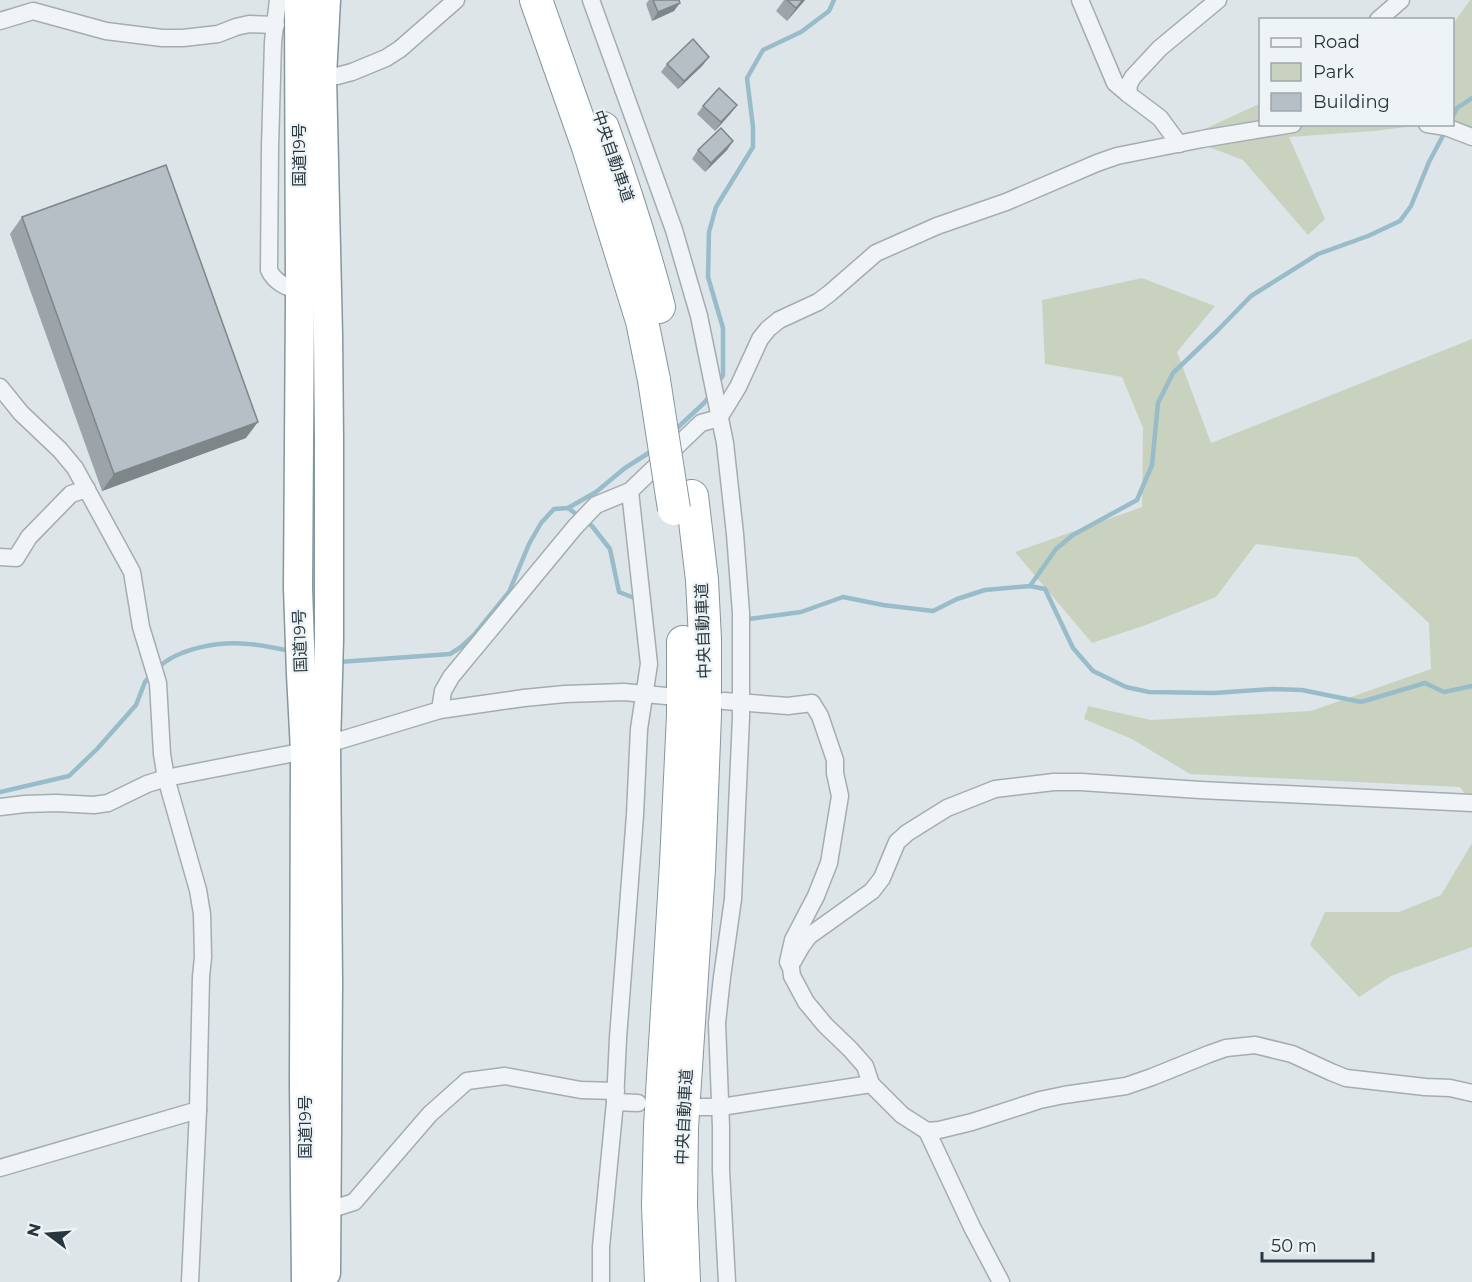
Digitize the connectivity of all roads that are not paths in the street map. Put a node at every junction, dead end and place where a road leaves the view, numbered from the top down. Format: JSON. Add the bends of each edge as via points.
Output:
{"nodes":[{"id":1,"x":278,"y":0,"type":"edge"},
{"id":2,"x":299,"y":0,"type":"edge"},
{"id":3,"x":326,"y":0,"type":"edge"},
{"id":4,"x":456,"y":0,"type":"edge"},
{"id":5,"x":536,"y":0,"type":"edge"},
{"id":6,"x":557,"y":0,"type":"edge"},
{"id":7,"x":591,"y":0,"type":"edge"},
{"id":8,"x":1080,"y":0,"type":"edge"},
{"id":9,"x":1218,"y":0,"type":"edge"},
{"id":10,"x":1401,"y":0,"type":"edge"},
{"id":11,"x":1380,"y":18,"type":"edge"},
{"id":12,"x":0,"y":21,"type":"edge"},
{"id":13,"x":276,"y":25,"type":"junction"},
{"id":14,"x":322,"y":76,"type":"junction"},
{"id":15,"x":1128,"y":94,"type":"junction"},
{"id":16,"x":1279,"y":126,"type":"edge"},
{"id":17,"x":1440,"y":126,"type":"edge"},
{"id":18,"x":1472,"y":137,"type":"edge"},
{"id":19,"x":1179,"y":144,"type":"junction"},
{"id":20,"x":300,"y":292,"type":"junction"},
{"id":21,"x":665,"y":379,"type":"junction"},
{"id":22,"x":0,"y":387,"type":"edge"},
{"id":23,"x":718,"y":412,"type":"junction"},
{"id":24,"x":87,"y":489,"type":"junction"},
{"id":25,"x":630,"y":491,"type":"junction"},
{"id":26,"x":683,"y":502,"type":"junction"},
{"id":27,"x":0,"y":557,"type":"edge"},
{"id":28,"x":314,"y":675,"type":"junction"},
{"id":29,"x":645,"y":693,"type":"junction"},
{"id":30,"x":666,"y":696,"type":"dead end"},
{"id":31,"x":732,"y":702,"type":"junction"},
{"id":32,"x":440,"y":710,"type":"junction"},
{"id":33,"x":316,"y":748,"type":"junction"},
{"id":34,"x":166,"y":778,"type":"junction"},
{"id":35,"x":1472,"y":803,"type":"edge"},
{"id":36,"x":0,"y":807,"type":"edge"},
{"id":37,"x":791,"y":968,"type":"junction"},
{"id":38,"x":871,"y":1084,"type":"junction"},
{"id":39,"x":1472,"y":1093,"type":"edge"},
{"id":40,"x":615,"y":1096,"type":"junction"},
{"id":41,"x":638,"y":1103,"type":"dead end"},
{"id":42,"x":697,"y":1107,"type":"dead end"},
{"id":43,"x":721,"y":1107,"type":"junction"},
{"id":44,"x":198,"y":1110,"type":"junction"},
{"id":45,"x":927,"y":1131,"type":"junction"},
{"id":46,"x":0,"y":1168,"type":"edge"},
{"id":47,"x":326,"y":1211,"type":"junction"},
{"id":48,"x":190,"y":1282,"type":"edge"},
{"id":49,"x":306,"y":1282,"type":"edge"},
{"id":50,"x":326,"y":1282,"type":"edge"},
{"id":51,"x":601,"y":1282,"type":"edge"},
{"id":52,"x":661,"y":1282,"type":"edge"},
{"id":53,"x":684,"y":1282,"type":"edge"},
{"id":54,"x":727,"y":1282,"type":"edge"},
{"id":55,"x":1001,"y":1282,"type":"edge"}],
"edges":[{"from":1,"to":13,"type":"street"},
{"from":2,"to":20,"type":"highway","name":"国道19号"},
{"from":3,"to":14,"type":"highway","name":"国道19号"},
{"from":4,"to":14,"type":"street","via":[[386,58],[352,72]]},
{"from":5,"to":21,"type":"highway","name":"中央自動車道","via":[[588,147],[642,321]]},
{"from":6,"to":21,"type":"highway","name":"中央自動車道","via":[[644,250]]},
{"from":7,"to":23,"type":"street","via":[[674,230],[699,316]]},
{"from":8,"to":15,"type":"street","via":[[1115,82]]},
{"from":9,"to":15,"type":"street","via":[[1133,76]]},
{"from":10,"to":11,"type":"street"},
{"from":12,"to":13,"type":"street","via":[[33,11],[106,31],[173,38],[218,34],[249,24]]},
{"from":13,"to":20,"type":"street","via":[[269,270],[273,278]]},
{"from":14,"to":28,"type":"highway","name":"国道19号","via":[[329,639]]},
{"from":15,"to":19,"type":"street","via":[[1160,118]]},
{"from":16,"to":19,"type":"street"},
{"from":17,"to":18,"type":"street"},
{"from":19,"to":23,"type":"street","via":[[1116,156],[876,253],[818,302],[778,320],[768,329],[738,387]]},
{"from":20,"to":28,"type":"highway","name":"国道19号","via":[[298,588],[300,639]]},
{"from":21,"to":26,"type":"highway","name":"中央自動車道","bridge":true},
{"from":22,"to":24,"type":"street","via":[[68,458]]},
{"from":23,"to":25,"type":"street","via":[[701,423]]},
{"from":23,"to":31,"type":"street","via":[[725,443],[741,613]]},
{"from":24,"to":27,"type":"street","via":[[71,494],[29,537],[16,558]]},
{"from":24,"to":34,"type":"street","via":[[132,572],[141,627],[158,683]]},
{"from":25,"to":29,"type":"street","via":[[649,664]]},
{"from":25,"to":32,"type":"street","via":[[596,505],[575,527],[451,677],[443,691]]},
{"from":26,"to":52,"type":"highway","name":"中央自動車道","via":[[682,715],[660,1126]]},
{"from":26,"to":53,"type":"highway","name":"中央自動車道","via":[[702,580],[705,639],[699,869],[682,1128]]},
{"from":28,"to":33,"type":"highway","name":"国道19号"},
{"from":29,"to":30,"type":"street"},
{"from":29,"to":32,"type":"street","via":[[565,694]]},
{"from":29,"to":40,"type":"street","via":[[639,729]]},
{"from":31,"to":37,"type":"street","via":[[788,706],[812,703],[835,760],[840,796],[829,863],[793,940],[788,962]]},
{"from":31,"to":43,"type":"street","via":[[739,785],[733,899],[717,1023]]},
{"from":32,"to":33,"type":"street"},
{"from":33,"to":34,"type":"street"},
{"from":33,"to":47,"type":"highway","name":"国道19号","via":[[327,994]]},
{"from":33,"to":49,"type":"highway","name":"国道19号","via":[[304,1098]]},
{"from":34,"to":36,"type":"street","via":[[108,803]]},
{"from":34,"to":44,"type":"street","via":[[202,914]]},
{"from":35,"to":37,"type":"street","via":[[1081,782],[996,789],[947,808],[907,833],[897,842],[872,891],[810,936]]},
{"from":37,"to":38,"type":"street","via":[[806,1002],[865,1066]]},
{"from":38,"to":43,"type":"street"},
{"from":38,"to":45,"type":"street","via":[[902,1115]]},
{"from":39,"to":45,"type":"street","via":[[1346,1078],[1292,1054],[1255,1045],[1226,1048],[1126,1086],[1040,1100],[972,1122]]},
{"from":40,"to":41,"type":"street"},
{"from":40,"to":47,"type":"street","via":[[505,1076],[467,1081],[430,1114],[354,1202]]},
{"from":40,"to":51,"type":"street"},
{"from":42,"to":43,"type":"street"},
{"from":43,"to":54,"type":"street"},
{"from":44,"to":46,"type":"street"},
{"from":44,"to":48,"type":"street"},
{"from":45,"to":55,"type":"street"},
{"from":47,"to":50,"type":"highway","name":"国道19号"}]}
